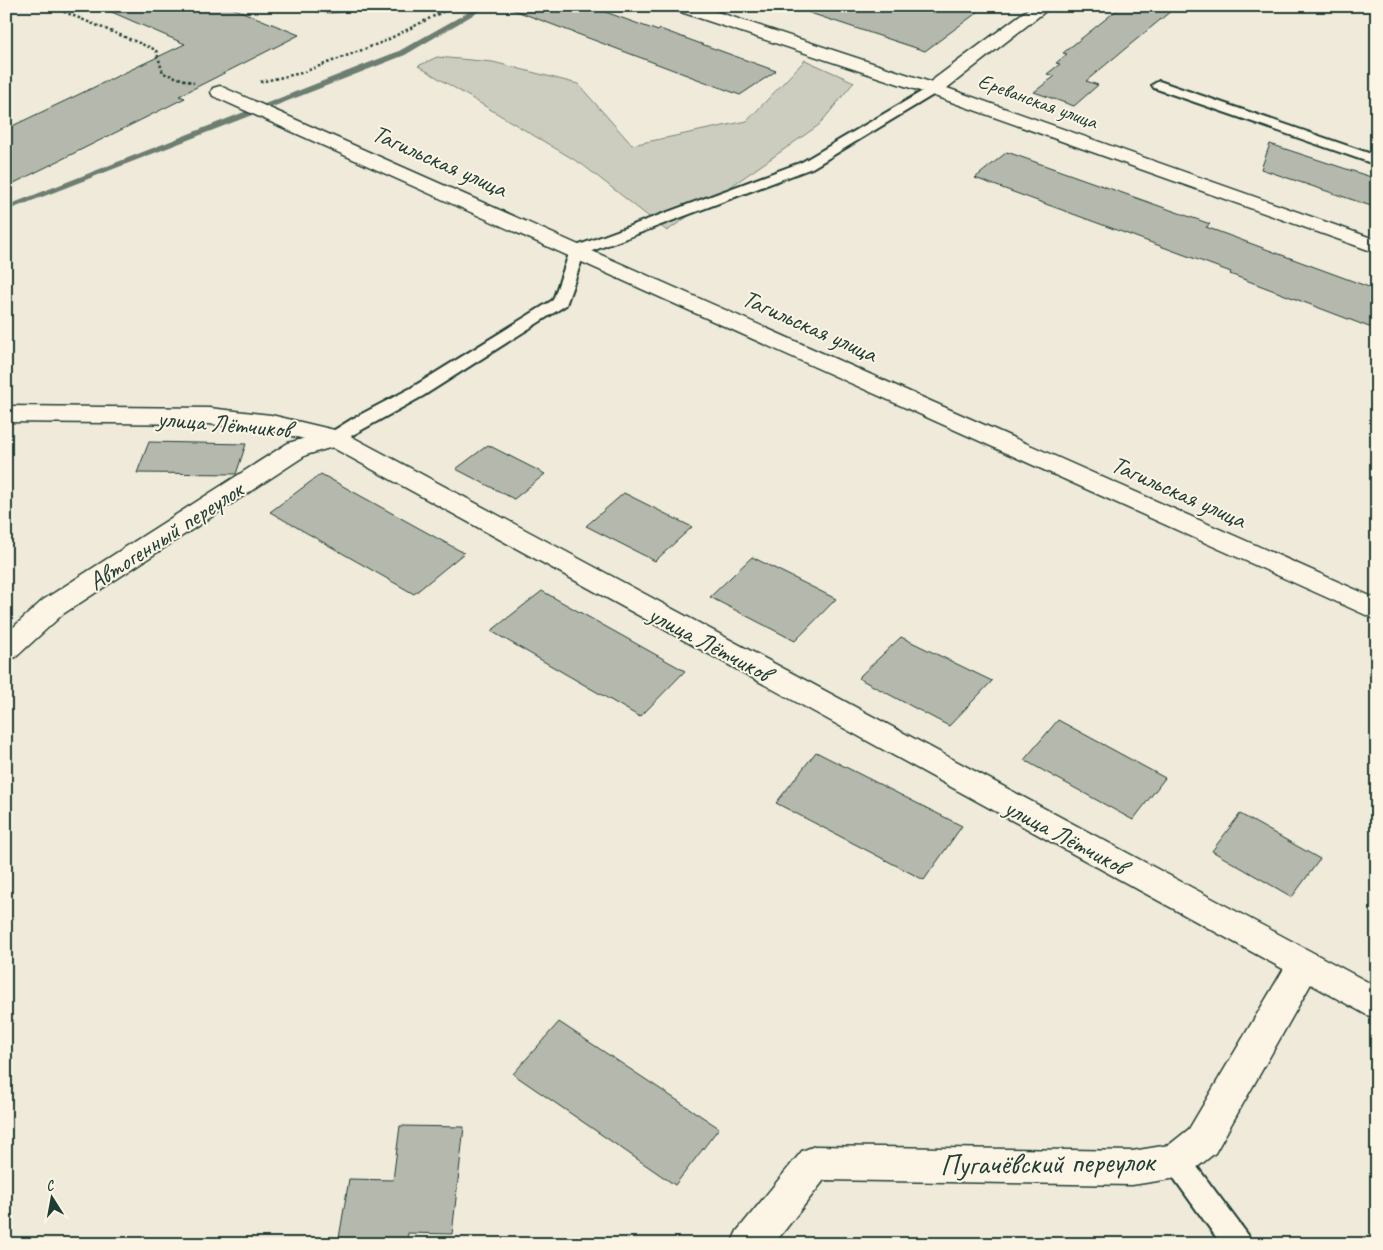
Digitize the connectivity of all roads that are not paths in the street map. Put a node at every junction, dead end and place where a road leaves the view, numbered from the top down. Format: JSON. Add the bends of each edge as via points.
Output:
{"nodes":[{"id":1,"x":315,"y":6,"type":"edge"},
{"id":2,"x":347,"y":6,"type":"edge"},
{"id":3,"x":681,"y":6,"type":"edge"},
{"id":4,"x":1042,"y":6,"type":"edge"},
{"id":5,"x":1158,"y":86,"type":"dead end"},
{"id":6,"x":934,"y":89,"type":"junction"},
{"id":7,"x":220,"y":92,"type":"road end"},
{"id":8,"x":1377,"y":161,"type":"edge"},
{"id":9,"x":1377,"y":247,"type":"edge"},
{"id":10,"x":577,"y":251,"type":"junction"},
{"id":11,"x":6,"y":414,"type":"edge"},
{"id":12,"x":334,"y":438,"type":"junction"},
{"id":13,"x":1377,"y":610,"type":"edge"},
{"id":14,"x":6,"y":650,"type":"edge"},
{"id":15,"x":1304,"y":965,"type":"junction"},
{"id":16,"x":1377,"y":1004,"type":"edge"},
{"id":17,"x":1177,"y":1160,"type":"junction"},
{"id":18,"x":750,"y":1244,"type":"edge"},
{"id":19,"x":1238,"y":1244,"type":"edge"}],
"edges":[{"from":1,"to":2,"type":"lane"},
{"from":3,"to":6,"type":"street","name":"Ереванская улица"},
{"from":4,"to":6,"type":"street"},
{"from":5,"to":8,"type":"lane"},
{"from":6,"to":9,"type":"street","name":"Ереванская улица"},
{"from":6,"to":10,"type":"lane","via":[[807,165]]},
{"from":7,"to":10,"type":"street","name":"Тагильская улица"},
{"from":10,"to":12,"type":"lane","via":[[560,302],[418,392]]},
{"from":10,"to":13,"type":"street","name":"Тагильская улица"},
{"from":11,"to":12,"type":"street","name":"улица Лётчиков","via":[[209,416],[271,422]]},
{"from":12,"to":14,"type":"street","name":"Автогенный переулок","via":[[297,449],[53,607]]},
{"from":12,"to":15,"type":"street","name":"улица Лётчиков"},
{"from":15,"to":16,"type":"street","name":"улица Лётчиков"},
{"from":15,"to":17,"type":"street","name":"Пугачёвский переулок","via":[[1202,1141]]},
{"from":17,"to":18,"type":"street","name":"Пугачёвский переулок","via":[[1132,1168],[815,1163]]},
{"from":17,"to":19,"type":"lane"}]}
